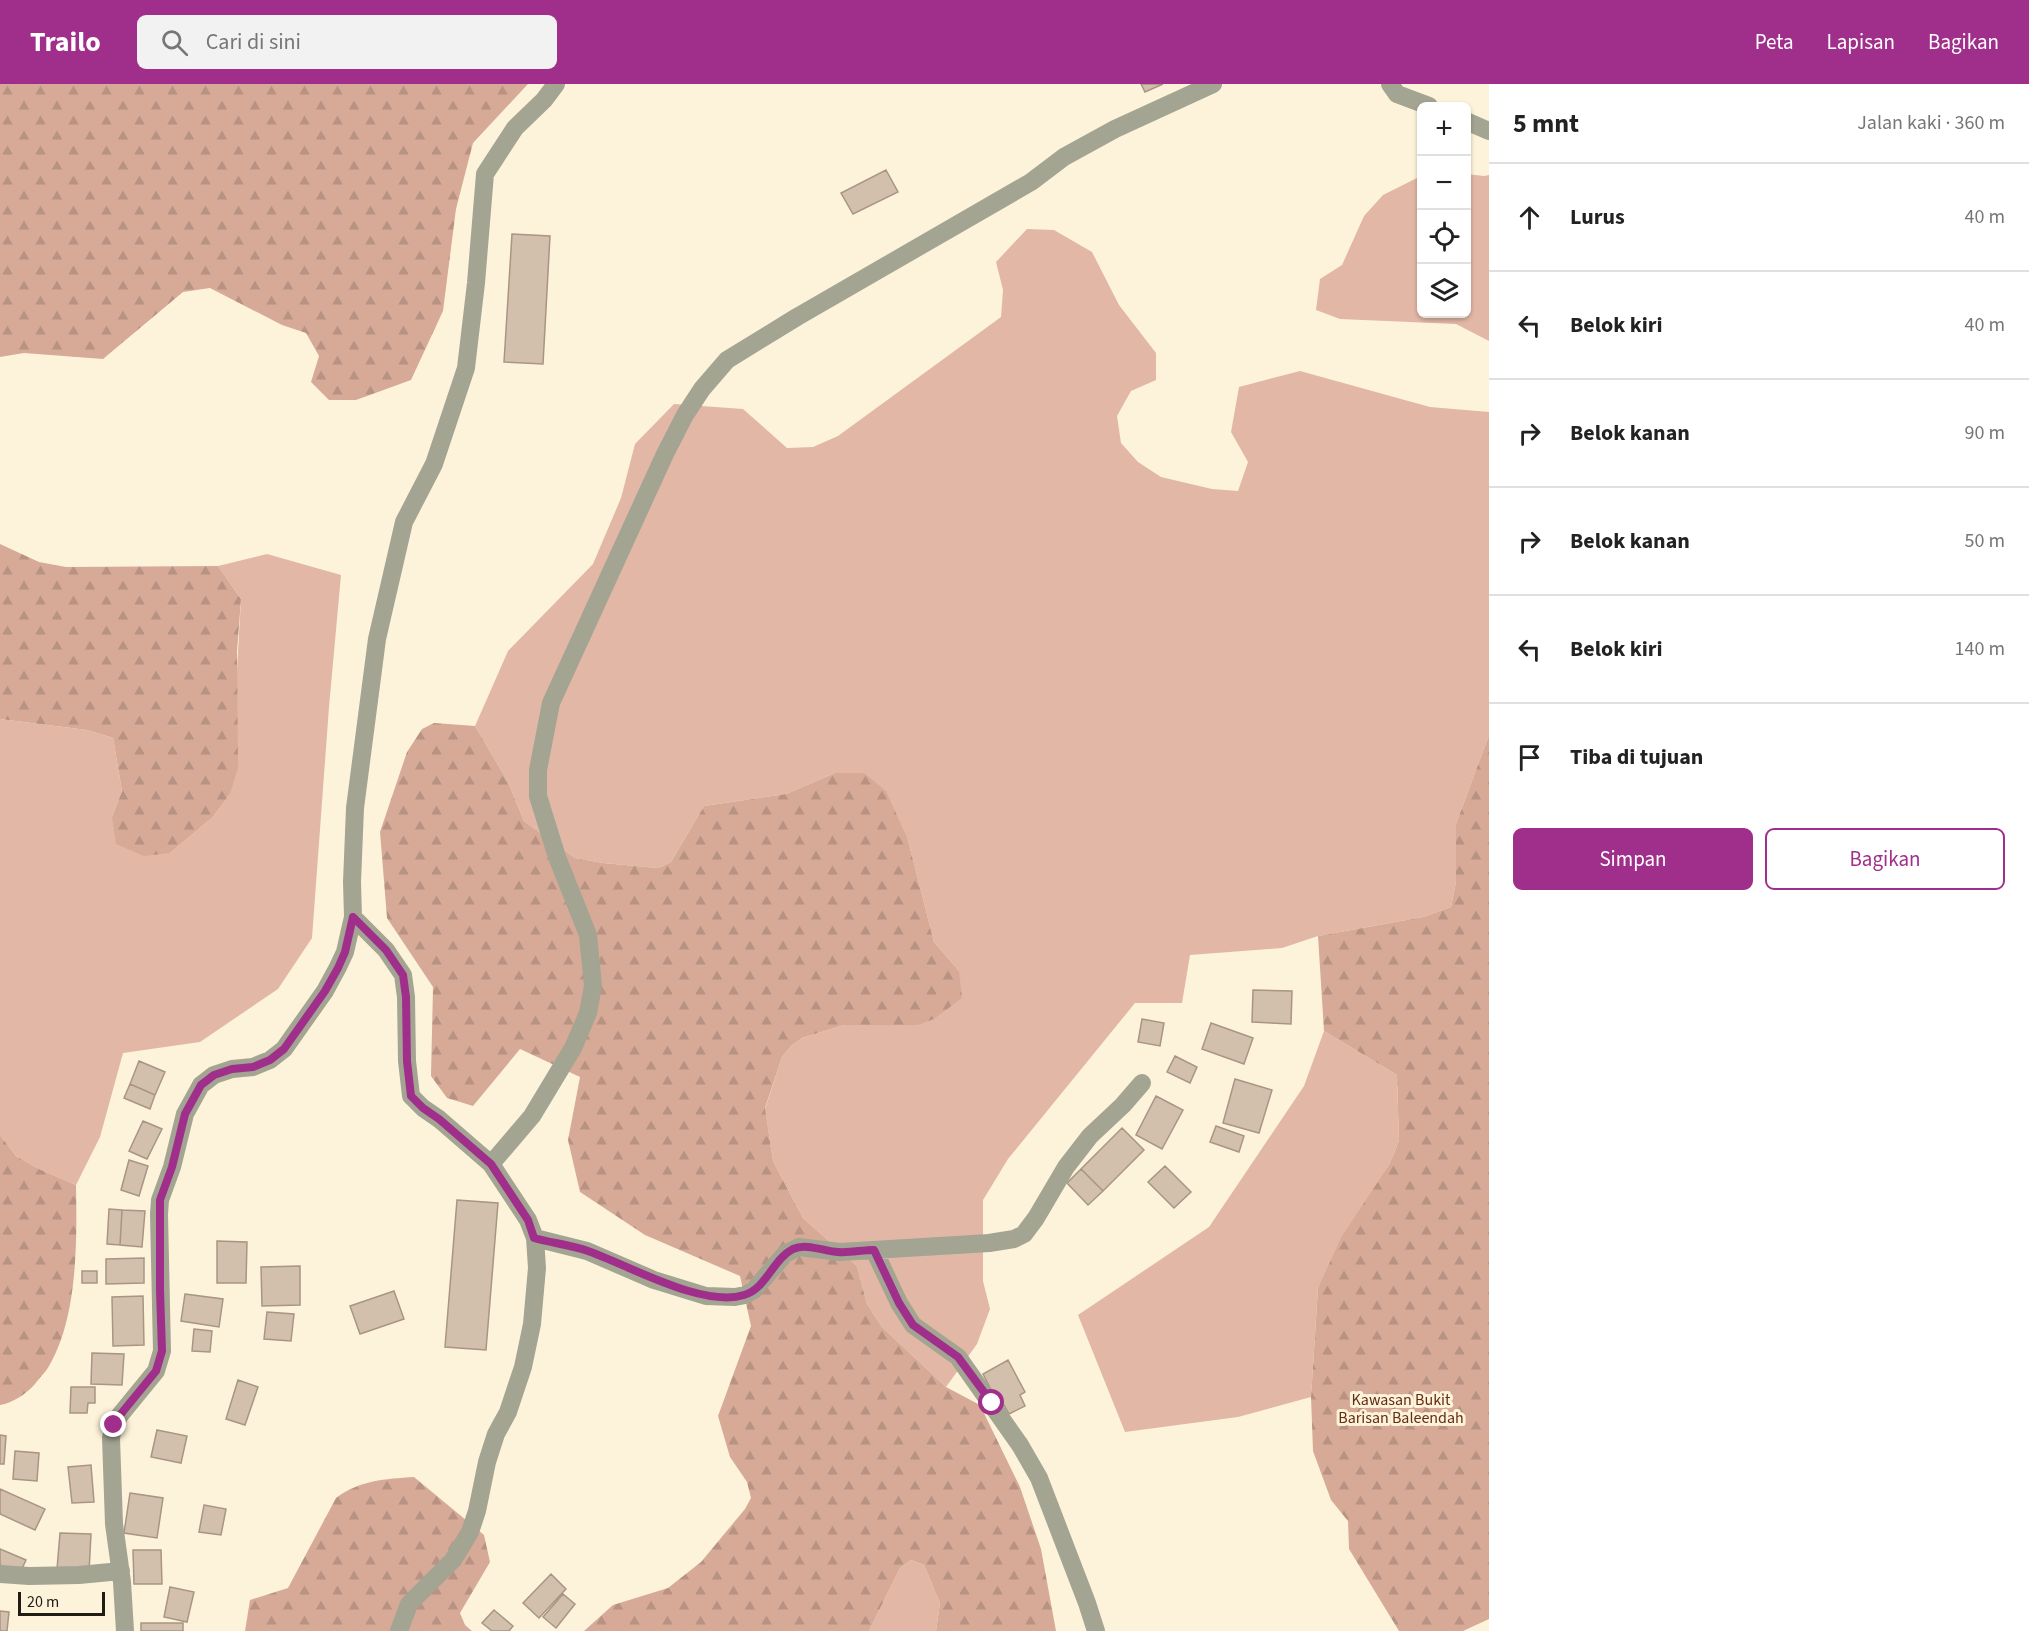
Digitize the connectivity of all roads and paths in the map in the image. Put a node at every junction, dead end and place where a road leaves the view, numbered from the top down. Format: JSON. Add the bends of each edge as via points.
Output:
{"nodes":[{"id":1,"x":556,"y":84,"type":"edge"},
{"id":2,"x":1213,"y":84,"type":"edge"},
{"id":3,"x":1389,"y":84,"type":"edge"},
{"id":4,"x":1418,"y":102,"type":"edge"},
{"id":5,"x":1471,"y":123,"type":"edge"},
{"id":6,"x":1489,"y":130,"type":"edge"},
{"id":7,"x":353,"y":917,"type":"junction"},
{"id":8,"x":1142,"y":1083,"type":"dead end"},
{"id":9,"x":491,"y":1164,"type":"junction"},
{"id":10,"x":534,"y":1238,"type":"junction"},
{"id":11,"x":874,"y":1250,"type":"junction"},
{"id":12,"x":121,"y":1571,"type":"junction"},
{"id":13,"x":0,"y":1574,"type":"edge"},
{"id":14,"x":125,"y":1631,"type":"edge"},
{"id":15,"x":399,"y":1631,"type":"edge"},
{"id":16,"x":1096,"y":1631,"type":"edge"}],
"edges":[{"from":1,"to":7,"type":"street","via":[[515,128],[485,174],[466,368],[434,464],[404,522],[377,639],[355,808]]},
{"from":2,"to":9,"type":"street","via":[[1064,157],[1031,182],[727,360],[702,389],[660,465],[551,703],[538,770],[538,796],[588,935],[593,986],[588,1013],[568,1057],[532,1116]]},
{"from":3,"to":4,"type":"street","via":[[1397,94]]},
{"from":5,"to":6,"type":"street"},
{"from":7,"to":9,"type":"street","via":[[386,950],[403,975],[411,1096]]},
{"from":7,"to":12,"type":"street","via":[[338,968],[284,1049],[253,1067],[214,1075],[201,1085],[185,1114],[159,1207],[162,1351],[156,1371],[120,1415],[111,1438],[114,1524]]},
{"from":8,"to":11,"type":"street","via":[[1090,1136],[1023,1234],[989,1243]]},
{"from":9,"to":10,"type":"street","via":[[528,1220]]},
{"from":10,"to":11,"type":"street","via":[[587,1251],[654,1280],[706,1296],[745,1295],[785,1254],[799,1247],[840,1252]]},
{"from":10,"to":15,"type":"street","via":[[537,1268],[523,1367],[487,1462],[474,1521],[453,1560],[409,1604]]},
{"from":11,"to":16,"type":"street","via":[[913,1325],[958,1357],[1020,1445],[1038,1478]]},
{"from":12,"to":13,"type":"street"},
{"from":12,"to":14,"type":"street"}]}
